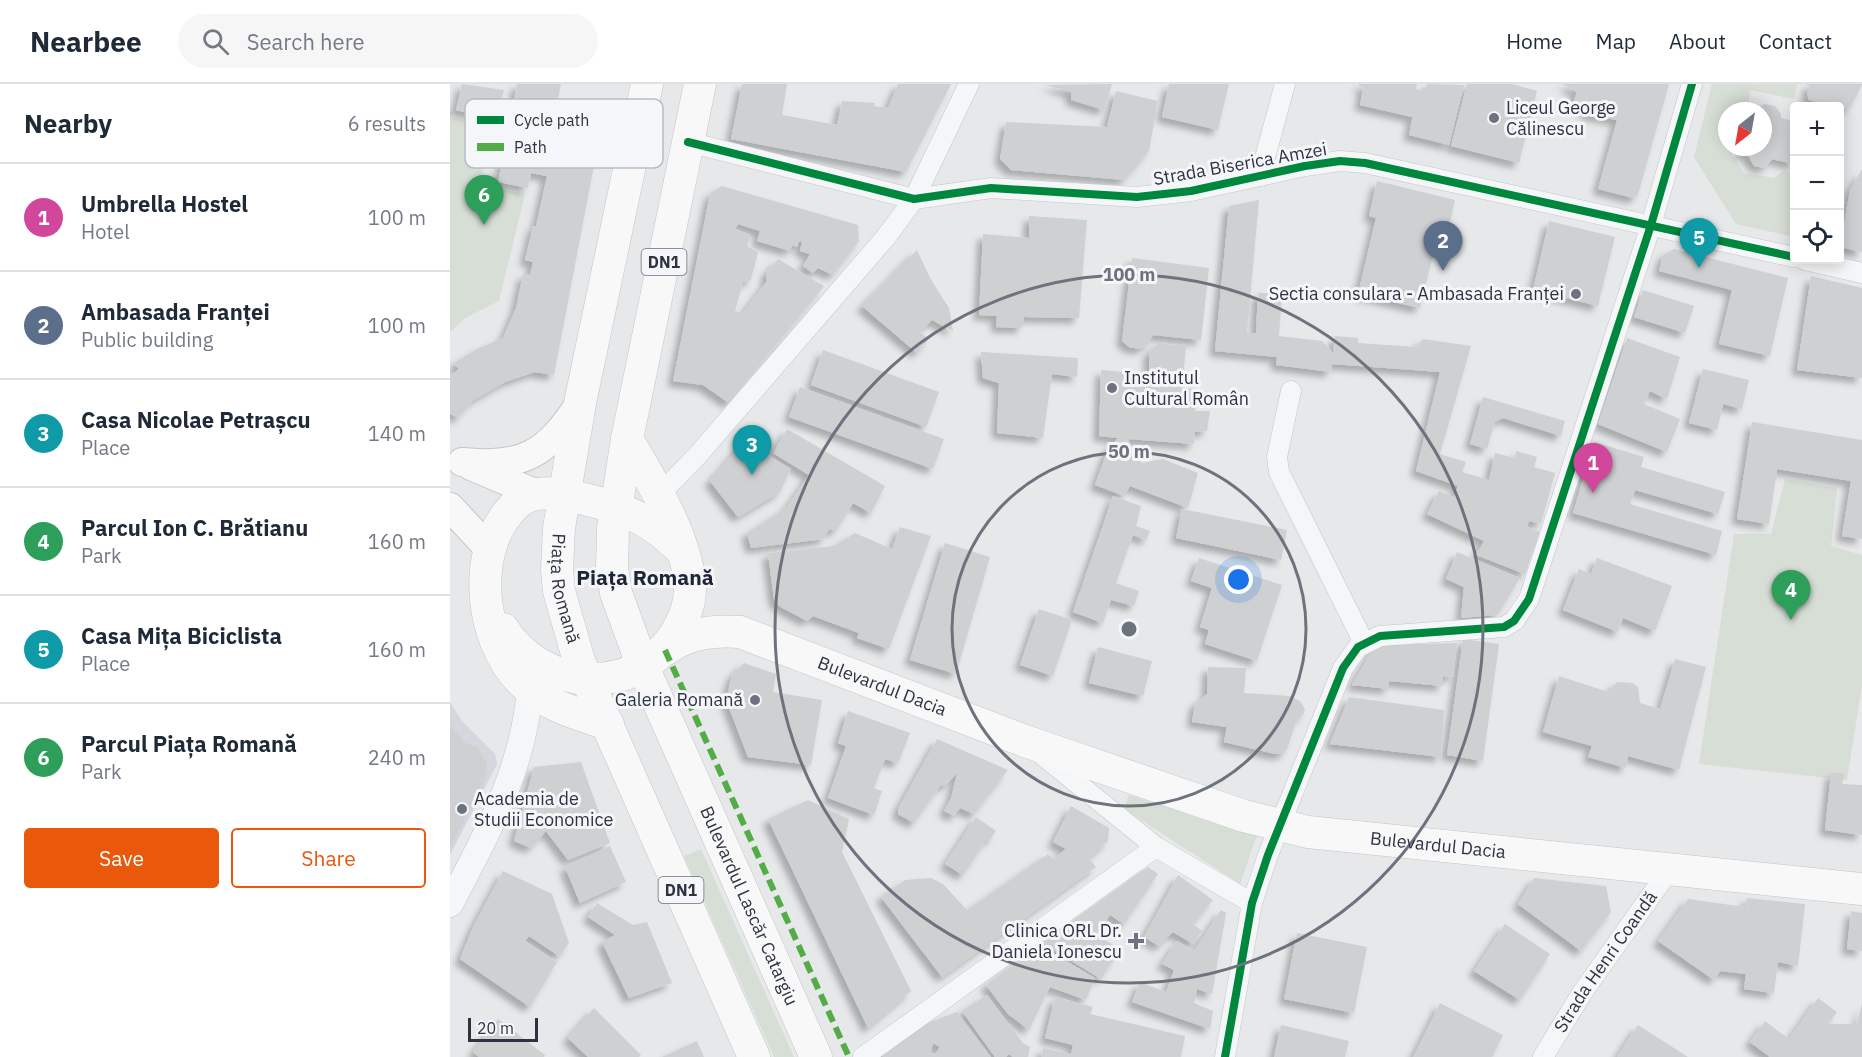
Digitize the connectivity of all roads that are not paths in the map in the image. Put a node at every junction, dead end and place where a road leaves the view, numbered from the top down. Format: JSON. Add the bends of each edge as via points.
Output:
{"nodes":[{"id":1,"x":647,"y":84,"type":"edge"},
{"id":2,"x":700,"y":84,"type":"edge"},
{"id":3,"x":969,"y":84,"type":"edge"},
{"id":4,"x":1285,"y":84,"type":"edge"},
{"id":5,"x":1692,"y":84,"type":"edge"},
{"id":6,"x":644,"y":99,"type":"edge"},
{"id":7,"x":688,"y":142,"type":"junction"},
{"id":8,"x":629,"y":168,"type":"edge"},
{"id":9,"x":1260,"y":176,"type":"junction"},
{"id":10,"x":914,"y":199,"type":"junction"},
{"id":11,"x":1651,"y":225,"type":"junction"},
{"id":12,"x":1790,"y":256,"type":"edge"},
{"id":13,"x":1823,"y":264,"type":"edge"},
{"id":14,"x":1862,"y":273,"type":"edge"},
{"id":15,"x":1292,"y":391,"type":"dead end"},
{"id":16,"x":580,"y":403,"type":"junction"},
{"id":17,"x":627,"y":439,"type":"junction"},
{"id":18,"x":456,"y":459,"type":"edge"},
{"id":19,"x":550,"y":494,"type":"junction"},
{"id":20,"x":660,"y":494,"type":"junction"},
{"id":21,"x":450,"y":507,"type":"edge"},
{"id":22,"x":616,"y":507,"type":"junction"},
{"id":23,"x":490,"y":550,"type":"junction"},
{"id":24,"x":682,"y":551,"type":"junction"},
{"id":25,"x":690,"y":591,"type":"junction"},
{"id":26,"x":487,"y":599,"type":"junction"},
{"id":27,"x":740,"y":633,"type":"junction"},
{"id":28,"x":1364,"y":643,"type":"junction"},
{"id":29,"x":654,"y":658,"type":"junction"},
{"id":30,"x":589,"y":681,"type":"junction"},
{"id":31,"x":530,"y":688,"type":"junction"},
{"id":32,"x":608,"y":724,"type":"junction"},
{"id":33,"x":1024,"y":741,"type":"junction"},
{"id":34,"x":1279,"y":825,"type":"junction"},
{"id":35,"x":1156,"y":847,"type":"junction"},
{"id":36,"x":1670,"y":869,"type":"junction"},
{"id":37,"x":1862,"y":889,"type":"edge"},
{"id":38,"x":1252,"y":903,"type":"junction"},
{"id":39,"x":450,"y":904,"type":"edge"},
{"id":40,"x":754,"y":1057,"type":"edge"},
{"id":41,"x":816,"y":1057,"type":"edge"},
{"id":42,"x":863,"y":1057,"type":"edge"},
{"id":43,"x":1225,"y":1057,"type":"edge"},
{"id":44,"x":1544,"y":1057,"type":"edge"}],
"edges":[{"from":1,"to":6,"type":"main road","number":"DN1"},
{"from":2,"to":7,"type":"main road","number":"DN1"},
{"from":3,"to":10,"type":"street"},
{"from":4,"to":9,"type":"street"},
{"from":5,"to":11,"type":"street"},
{"from":7,"to":10,"type":"street","name":"Strada Biserica Amzei"},
{"from":7,"to":17,"type":"main road","number":"DN1"},
{"from":8,"to":16,"type":"main road","number":"DN1"},
{"from":9,"to":10,"type":"street","name":"Strada Biserica Amzei","via":[[1191,191],[1137,197],[990,188]]},
{"from":9,"to":11,"type":"street","name":"Strada Biserica Amzei","via":[[1323,163],[1365,163]]},
{"from":10,"to":20,"type":"street","via":[[723,427]]},
{"from":11,"to":12,"type":"street","name":"Strada Biserica Amzei"},
{"from":11,"to":28,"type":"street","via":[[1538,573],[1522,611],[1504,627],[1392,634]]},
{"from":13,"to":14,"type":"street"},
{"from":15,"to":28,"type":"street","via":[[1277,457],[1279,472]]},
{"from":16,"to":18,"type":"main road","via":[[552,441],[528,458],[487,465]]},
{"from":16,"to":19,"type":"main road","number":"DN1"},
{"from":17,"to":20,"type":"main road"},
{"from":17,"to":22,"type":"main road","number":"DN1"},
{"from":18,"to":19,"type":"main road"},
{"from":19,"to":22,"type":"main road"},
{"from":19,"to":23,"type":"main road","via":[[521,500],[504,519]]},
{"from":19,"to":30,"type":"main road","name":"Piața Romană","number":"DN1","via":[[559,591],[573,644]]},
{"from":20,"to":24,"type":"main road"},
{"from":21,"to":23,"type":"main road"},
{"from":22,"to":24,"type":"main road","via":[[655,525]]},
{"from":22,"to":29,"type":"main road","number":"DN1","via":[[612,568],[622,611]]},
{"from":23,"to":26,"type":"main road"},
{"from":24,"to":25,"type":"main road"},
{"from":25,"to":27,"type":"main road","name":"Bulevardul Dacia"},
{"from":25,"to":29,"type":"main road","via":[[683,621]]},
{"from":26,"to":30,"type":"main road","via":[[522,654],[557,674]]},
{"from":26,"to":31,"type":"main road","via":[[496,644],[519,679]]},
{"from":27,"to":29,"type":"main road","name":"Bulevardul Dacia","via":[[709,632],[679,640]]},
{"from":27,"to":33,"type":"main road","name":"Bulevardul Dacia"},
{"from":28,"to":34,"type":"street","via":[[1343,668]]},
{"from":29,"to":30,"type":"main road","name":"Bulevardul Dacia","via":[[616,676]]},
{"from":29,"to":41,"type":"main road","name":"Bulevardul Lascăr Catargiu","number":"DN1","via":[[682,755]]},
{"from":30,"to":32,"type":"main road","name":"Piața Romană","number":"DN1"},
{"from":31,"to":32,"type":"main road","via":[[563,708]]},
{"from":31,"to":39,"type":"street","via":[[525,729],[500,809]]},
{"from":32,"to":40,"type":"main road","number":"DN1"},
{"from":33,"to":34,"type":"main road","name":"Bulevardul Dacia"},
{"from":33,"to":35,"type":"street","name":"Bulevardul Dacia"},
{"from":34,"to":36,"type":"main road","name":"Bulevardul Dacia","via":[[1339,836]]},
{"from":34,"to":38,"type":"street"},
{"from":35,"to":38,"type":"street","name":"Bulevardul Dacia"},
{"from":35,"to":42,"type":"street"},
{"from":36,"to":37,"type":"main road","name":"Bulevardul Dacia"},
{"from":36,"to":44,"type":"street","name":"Strada Henri Coandă","via":[[1582,993]]},
{"from":38,"to":43,"type":"street"}]}
